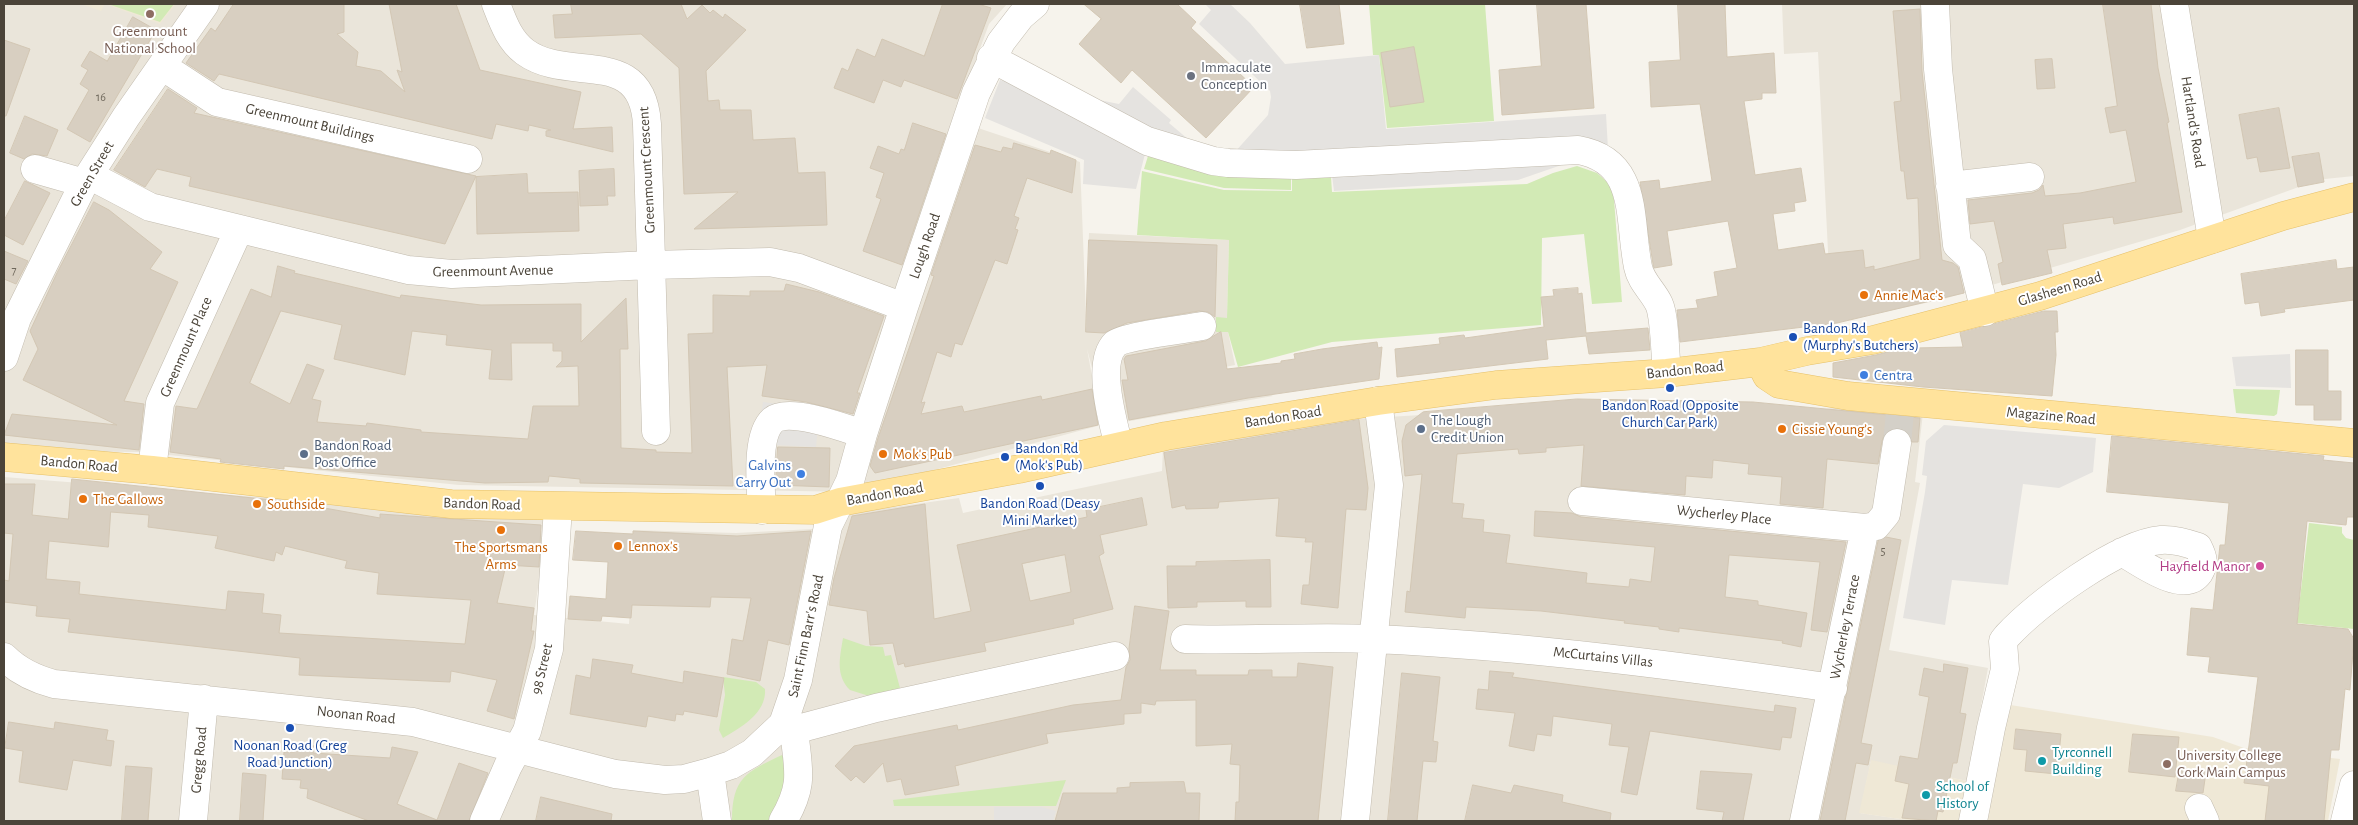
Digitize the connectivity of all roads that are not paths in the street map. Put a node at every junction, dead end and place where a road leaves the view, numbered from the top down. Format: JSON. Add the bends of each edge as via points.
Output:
{"nodes":[{"id":1,"x":205,"y":4,"type":"edge"},
{"id":2,"x":496,"y":4,"type":"edge"},
{"id":3,"x":1032,"y":4,"type":"edge"},
{"id":4,"x":1935,"y":4,"type":"edge"},
{"id":5,"x":2174,"y":4,"type":"edge"},
{"id":6,"x":991,"y":58,"type":"junction"},
{"id":7,"x":162,"y":66,"type":"junction"},
{"id":8,"x":468,"y":159,"type":"dead end"},
{"id":9,"x":35,"y":169,"type":"dead end"},
{"id":10,"x":2030,"y":177,"type":"dead end"},
{"id":11,"x":86,"y":179,"type":"junction"},
{"id":12,"x":1950,"y":186,"type":"junction"},
{"id":13,"x":2354,"y":197,"type":"edge"},
{"id":14,"x":239,"y":229,"type":"junction"},
{"id":15,"x":2212,"y":239,"type":"junction"},
{"id":16,"x":652,"y":265,"type":"junction"},
{"id":17,"x":904,"y":307,"type":"junction"},
{"id":18,"x":1985,"y":312,"type":"junction"},
{"id":19,"x":11,"y":316,"type":"edge"},
{"id":20,"x":1202,"y":326,"type":"dead end"},
{"id":21,"x":4,"y":357,"type":"edge"},
{"id":22,"x":1760,"y":362,"type":"junction"},
{"id":23,"x":1667,"y":373,"type":"junction"},
{"id":24,"x":1378,"y":401,"type":"junction"},
{"id":25,"x":656,"y":431,"type":"dead end"},
{"id":26,"x":863,"y":434,"type":"junction"},
{"id":27,"x":1897,"y":443,"type":"tunnel mouth"},
{"id":28,"x":2354,"y":443,"type":"edge"},
{"id":29,"x":1118,"y":446,"type":"junction"},
{"id":30,"x":4,"y":457,"type":"edge"},
{"id":31,"x":152,"y":470,"type":"junction"},
{"id":32,"x":1582,"y":501,"type":"dead end"},
{"id":33,"x":840,"y":502,"type":"junction"},
{"id":34,"x":558,"y":507,"type":"junction"},
{"id":35,"x":762,"y":510,"type":"junction"},
{"id":36,"x":1865,"y":528,"type":"junction"},
{"id":37,"x":2122,"y":552,"type":"dead end"},
{"id":38,"x":1185,"y":639,"type":"dead end"},
{"id":39,"x":1373,"y":639,"type":"junction"},
{"id":40,"x":1115,"y":656,"type":"dead end"},
{"id":41,"x":4,"y":657,"type":"edge"},
{"id":42,"x":1833,"y":688,"type":"junction"},
{"id":43,"x":204,"y":699,"type":"junction"},
{"id":44,"x":788,"y":727,"type":"junction"},
{"id":45,"x":519,"y":749,"type":"junction"},
{"id":46,"x":710,"y":772,"type":"junction"},
{"id":47,"x":2354,"y":784,"type":"edge"},
{"id":48,"x":193,"y":821,"type":"edge"},
{"id":49,"x":484,"y":821,"type":"edge"},
{"id":50,"x":717,"y":821,"type":"edge"},
{"id":51,"x":783,"y":821,"type":"edge"},
{"id":52,"x":1355,"y":821,"type":"edge"},
{"id":53,"x":1804,"y":821,"type":"edge"},
{"id":54,"x":1973,"y":821,"type":"edge"},
{"id":55,"x":2345,"y":821,"type":"edge"}],
"edges":[{"from":1,"to":7,"type":"street","name":"Green Street"},
{"from":2,"to":16,"type":"street","name":"Greenmount Crescent","via":[[510,36],[534,57],[553,64],[609,71],[623,76],[642,96],[647,124]]},
{"from":3,"to":6,"type":"street","name":"Lough Road"},
{"from":4,"to":12,"type":"street"},
{"from":5,"to":15,"type":"street","name":"Hartland's Road"},
{"from":6,"to":17,"type":"street","name":"Lough Road","via":[[976,93]]},
{"from":6,"to":23,"type":"street","via":[[1147,141],[1228,163],[1296,165],[1578,150],[1594,152],[1614,167],[1628,190],[1639,270],[1659,304],[1662,317]]},
{"from":7,"to":8,"type":"street","name":"Greenmount Buildings","via":[[217,102]]},
{"from":7,"to":11,"type":"street","name":"Green Street"},
{"from":9,"to":11,"type":"street","name":"Greenmount Avenue"},
{"from":10,"to":12,"type":"street"},
{"from":11,"to":14,"type":"street","name":"Greenmount Avenue","via":[[150,207]]},
{"from":11,"to":19,"type":"street","name":"Green Street"},
{"from":12,"to":18,"type":"street","via":[[1958,246],[1972,259]]},
{"from":13,"to":15,"type":"main road","name":"Glasheen Road"},
{"from":14,"to":16,"type":"street","name":"Greenmount Avenue","via":[[408,270],[439,274]]},
{"from":14,"to":31,"type":"street","name":"Greenmount Place","via":[[160,404]]},
{"from":15,"to":18,"type":"main road","name":"Glasheen Road"},
{"from":16,"to":17,"type":"street","name":"Greenmount Avenue","via":[[784,264]]},
{"from":16,"to":25,"type":"street","name":"Greenmount Crescent"},
{"from":17,"to":26,"type":"street","name":"Lough Road"},
{"from":18,"to":22,"type":"main road","name":"Glasheen Road","via":[[1873,340]]},
{"from":19,"to":21,"type":"street","name":"Green Street"},
{"from":20,"to":29,"type":"street","via":[[1127,339],[1115,345],[1109,354],[1106,370]]},
{"from":22,"to":23,"type":"main road","name":"Bandon Road"},
{"from":22,"to":28,"type":"main road","name":"Magazine Road","via":[[1766,376],[1779,384],[1848,396]]},
{"from":23,"to":24,"type":"main road","name":"Bandon Road","via":[[1496,386]]},
{"from":24,"to":29,"type":"main road","name":"Bandon Road"},
{"from":24,"to":39,"type":"street","via":[[1389,484]]},
{"from":26,"to":33,"type":"street","name":"Lough Road","via":[[850,481]]},
{"from":26,"to":35,"type":"street","via":[[814,419],[785,416],[774,419],[762,444]]},
{"from":27,"to":36,"type":"street","via":[[1886,514],[1876,526]]},
{"from":29,"to":33,"type":"main road","name":"Bandon Road","via":[[1019,469]]},
{"from":30,"to":31,"type":"main road","name":"Bandon Road"},
{"from":31,"to":34,"type":"main road","name":"Bandon Road","via":[[395,499]]},
{"from":32,"to":36,"type":"street","name":"Wycherley Place"},
{"from":33,"to":35,"type":"main road","name":"Bandon Road","via":[[815,510]]},
{"from":33,"to":44,"type":"street","name":"Saint Finn Barr's Road","via":[[828,526]]},
{"from":34,"to":35,"type":"main road","name":"Bandon Road"},
{"from":34,"to":45,"type":"street","name":"98 Street","via":[[549,648],[527,731]]},
{"from":36,"to":42,"type":"street","name":"Wycherley Terrace"},
{"from":37,"to":54,"type":"street","via":[[2051,597],[2002,641],[2005,669]]},
{"from":38,"to":39,"type":"street","name":"McCurtains Villas"},
{"from":39,"to":42,"type":"street","name":"McCurtains Villas","via":[[1593,656]]},
{"from":39,"to":52,"type":"street"},
{"from":40,"to":44,"type":"street"},
{"from":41,"to":43,"type":"street","name":"Noonan Road","via":[[38,680],[54,684]]},
{"from":42,"to":53,"type":"street","name":"Wycherley Terrace"},
{"from":43,"to":45,"type":"street","name":"Noonan Road","via":[[413,722]]},
{"from":43,"to":48,"type":"street","name":"Gregg Road"},
{"from":44,"to":46,"type":"street","name":"Saint Finn Barr's Road","via":[[731,765]]},
{"from":44,"to":51,"type":"street","via":[[799,781],[798,793]]},
{"from":45,"to":46,"type":"street","name":"Noonan Road","via":[[615,774],[684,779]]},
{"from":45,"to":49,"type":"street","name":"98 Street"},
{"from":46,"to":50,"type":"street"},
{"from":47,"to":55,"type":"street"}]}
